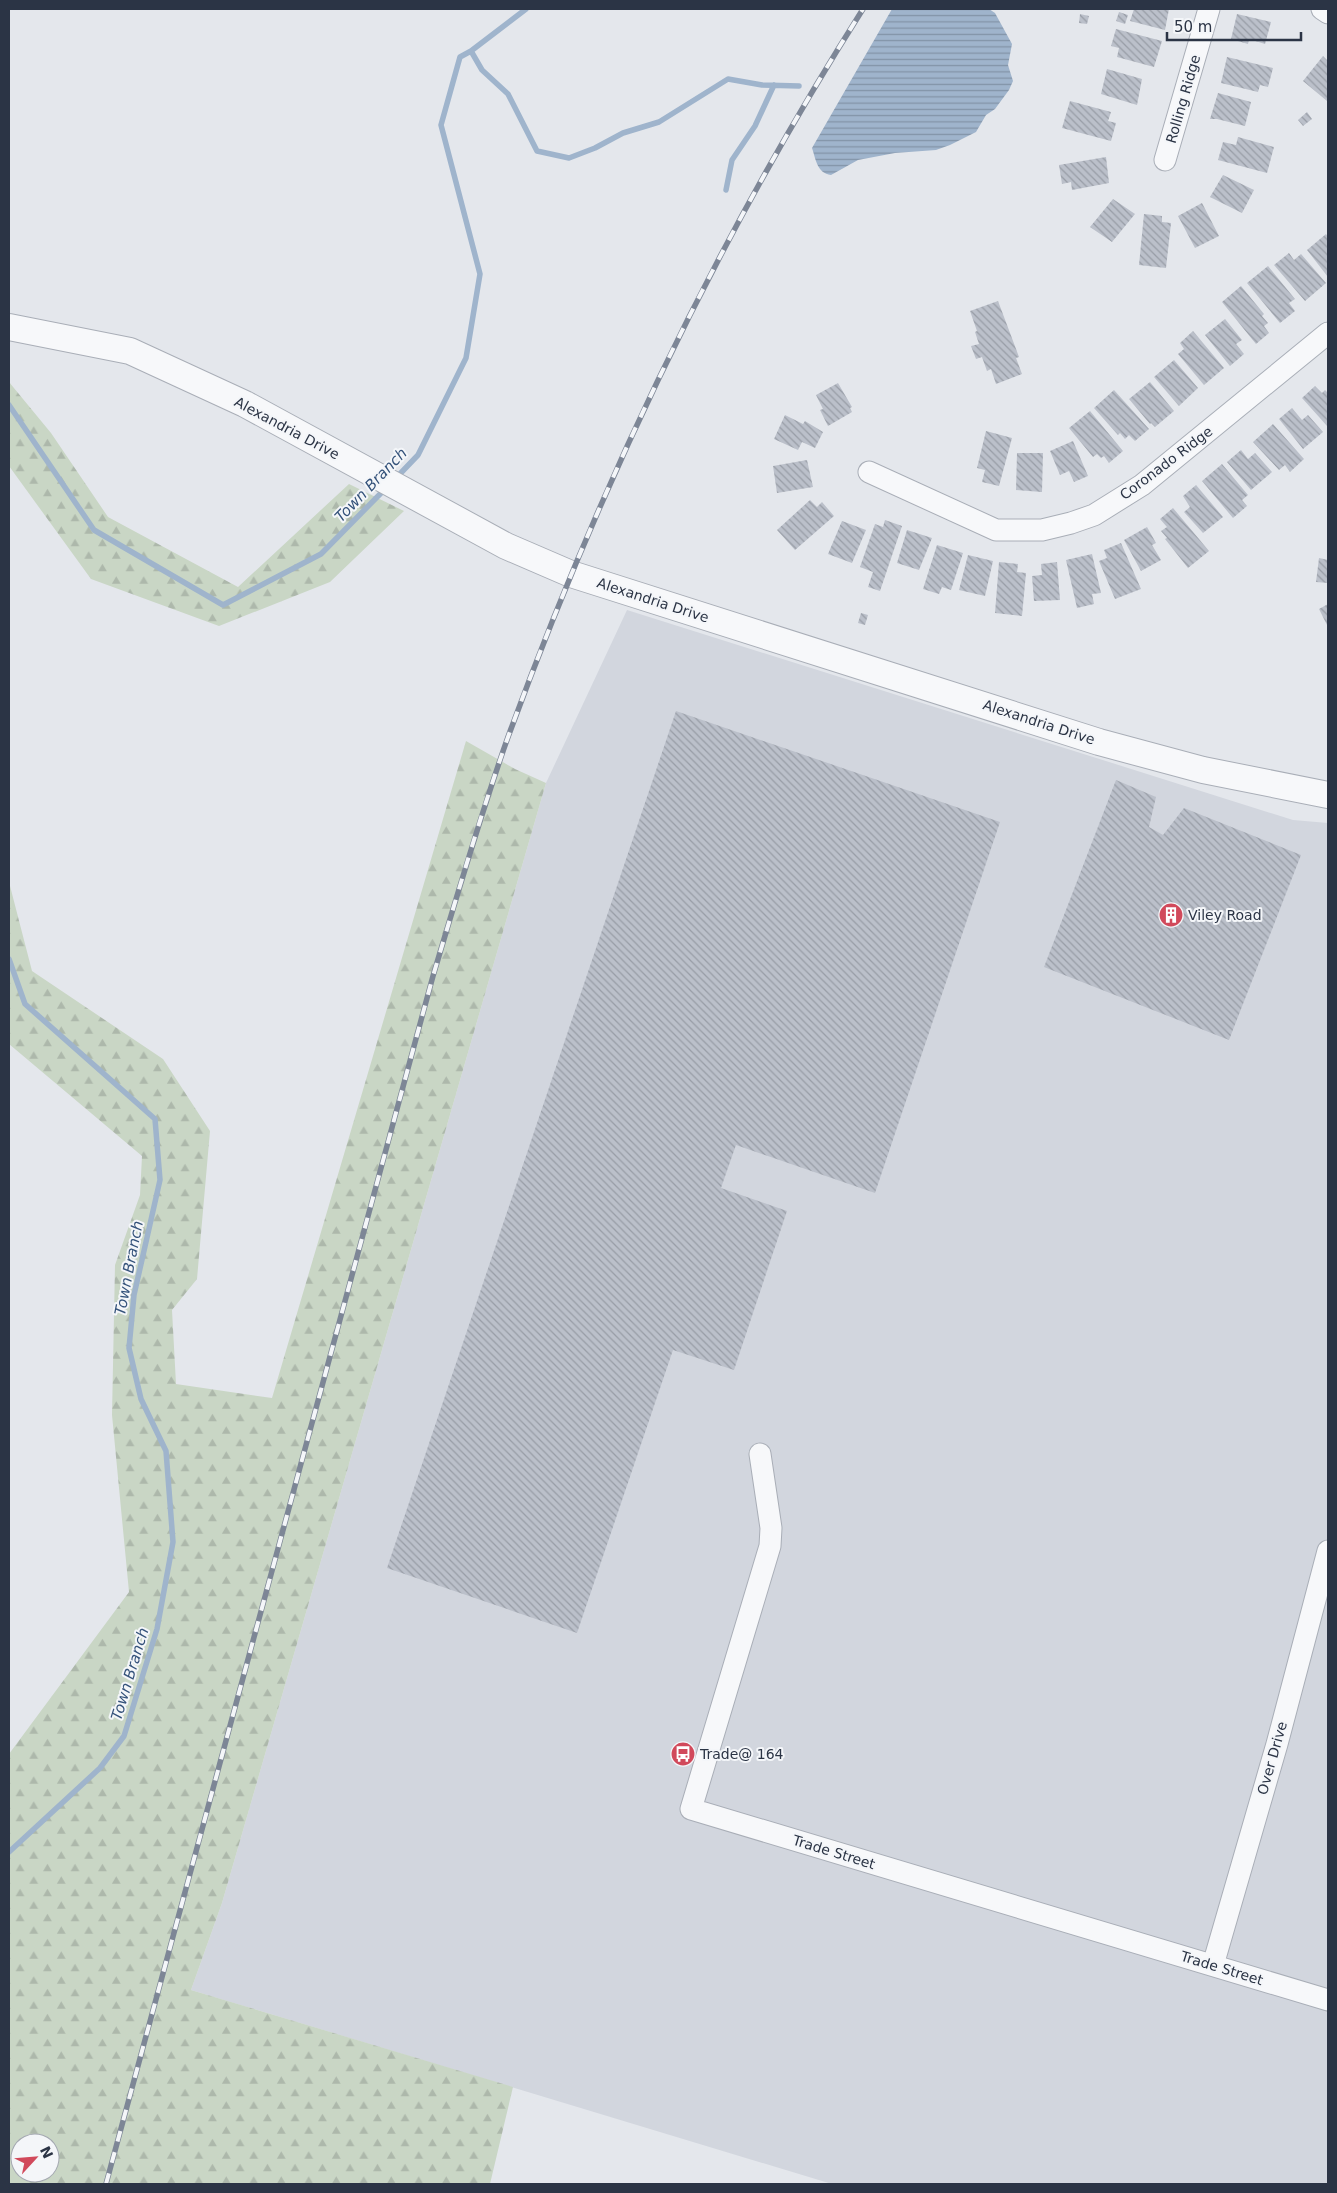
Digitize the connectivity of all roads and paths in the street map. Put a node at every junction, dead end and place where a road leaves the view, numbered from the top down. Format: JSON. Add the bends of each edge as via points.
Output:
{"nodes":[{"id":1,"x":1209,"y":9,"type":"edge"},
{"id":2,"x":1322,"y":9,"type":"edge"},
{"id":3,"x":1328,"y":13,"type":"edge"},
{"id":4,"x":1165,"y":160,"type":"dead end"},
{"id":5,"x":9,"y":327,"type":"edge"},
{"id":6,"x":1328,"y":333,"type":"edge"},
{"id":7,"x":869,"y":472,"type":"dead end"},
{"id":8,"x":1328,"y":794,"type":"edge"},
{"id":9,"x":760,"y":1454,"type":"dead end"},
{"id":10,"x":1328,"y":1551,"type":"edge"},
{"id":11,"x":1213,"y":1965,"type":"junction"},
{"id":12,"x":1328,"y":2000,"type":"edge"}],
"edges":[{"from":1,"to":4,"type":"street","name":"Rolling Ridge"},
{"from":2,"to":3,"type":"street"},
{"from":5,"to":8,"type":"street","name":"Alexandria Drive","via":[[130,351],[245,404],[506,546],[579,576],[1099,742],[1203,770]]},
{"from":6,"to":7,"type":"street","name":"Coronado Ridge","via":[[1142,485],[1094,515],[1071,523],[1042,530],[996,530]]},
{"from":9,"to":11,"type":"street","name":"Trade Street","via":[[771,1528],[770,1546],[691,1809]]},
{"from":10,"to":11,"type":"street","name":"Over Drive","via":[[1277,1744]]},
{"from":11,"to":12,"type":"street","name":"Trade Street"}]}
